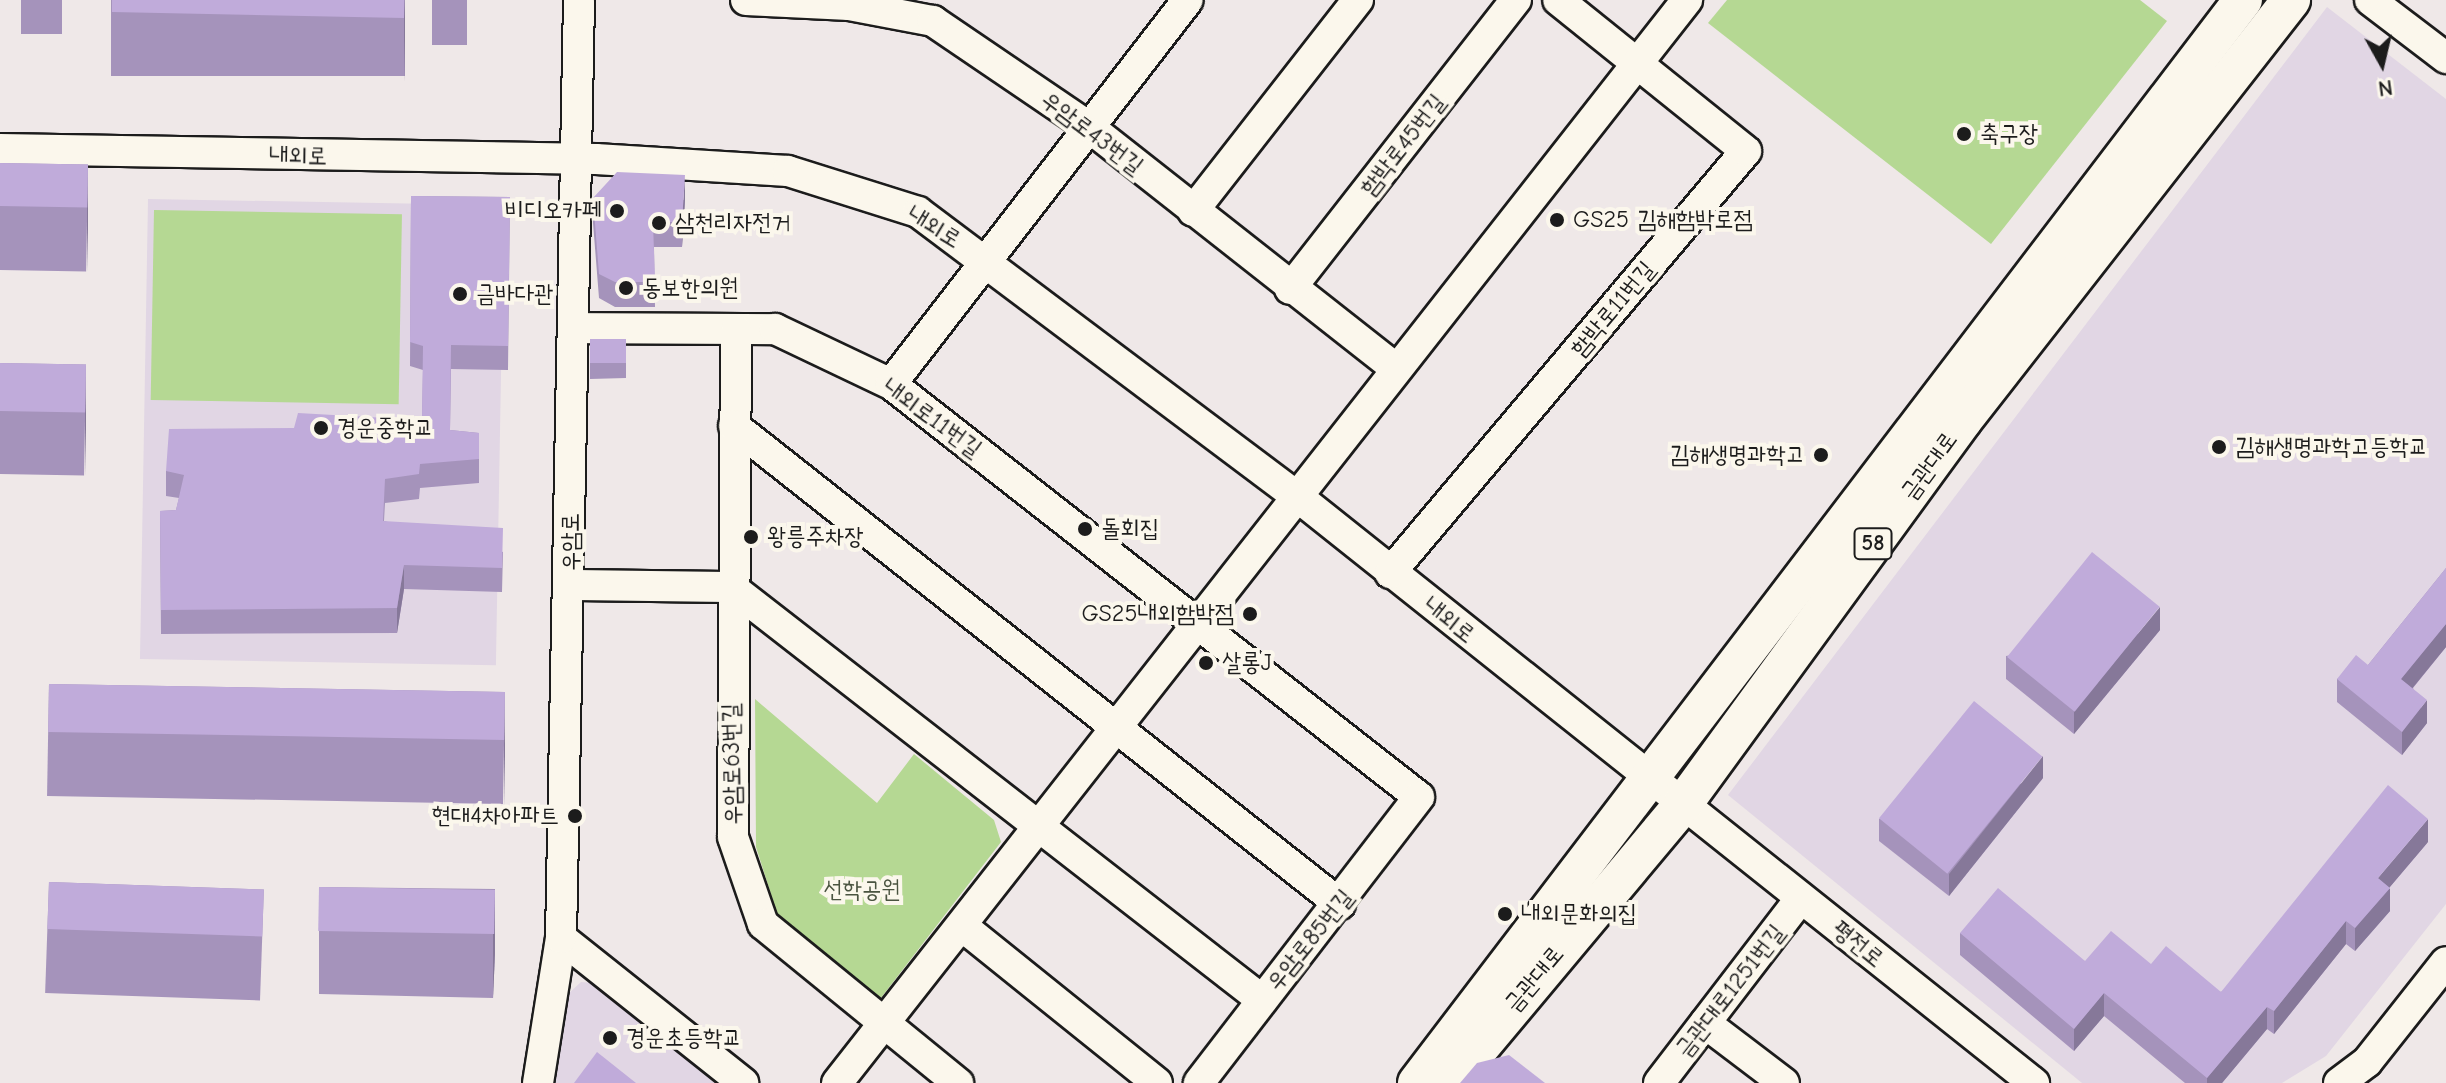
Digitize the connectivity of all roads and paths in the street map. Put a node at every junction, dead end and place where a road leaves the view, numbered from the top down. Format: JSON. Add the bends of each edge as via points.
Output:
{"nodes":[{"id":1,"x":579,"y":0,"type":"edge"},
{"id":2,"x":746,"y":0,"type":"edge"},
{"id":3,"x":1188,"y":0,"type":"edge"},
{"id":4,"x":1358,"y":0,"type":"edge"},
{"id":5,"x":1516,"y":0,"type":"edge"},
{"id":6,"x":1558,"y":0,"type":"edge"},
{"id":7,"x":1687,"y":0,"type":"edge"},
{"id":8,"x":2291,"y":0,"type":"edge"},
{"id":9,"x":2370,"y":0,"type":"edge"},
{"id":10,"x":2232,"y":4,"type":"edge"},
{"id":11,"x":2446,"y":58,"type":"edge"},
{"id":12,"x":1637,"y":64,"type":"junction"},
{"id":13,"x":1089,"y":127,"type":"junction"},
{"id":14,"x":0,"y":149,"type":"edge"},
{"id":15,"x":574,"y":163,"type":"junction"},
{"id":16,"x":1193,"y":211,"type":"junction"},
{"id":17,"x":983,"y":259,"type":"junction"},
{"id":18,"x":1290,"y":289,"type":"junction"},
{"id":19,"x":573,"y":328,"type":"junction"},
{"id":20,"x":736,"y":330,"type":"junction"},
{"id":21,"x":1395,"y":368,"type":"junction"},
{"id":22,"x":891,"y":384,"type":"junction"},
{"id":23,"x":734,"y":426,"type":"junction"},
{"id":24,"x":1298,"y":497,"type":"junction"},
{"id":25,"x":1390,"y":573,"type":"junction"},
{"id":26,"x":571,"y":585,"type":"junction"},
{"id":27,"x":731,"y":587,"type":"junction"},
{"id":28,"x":1199,"y":622,"type":"junction"},
{"id":29,"x":1117,"y":727,"type":"junction"},
{"id":30,"x":1649,"y":779,"type":"junction"},
{"id":31,"x":1419,"y":797,"type":"joint"},
{"id":32,"x":1683,"y":804,"type":"junction"},
{"id":33,"x":1037,"y":828,"type":"junction"},
{"id":34,"x":1801,"y":898,"type":"junction"},
{"id":35,"x":1340,"y":904,"type":"junction"},
{"id":36,"x":962,"y":926,"type":"junction"},
{"id":37,"x":561,"y":938,"type":"junction"},
{"id":38,"x":2446,"y":962,"type":"edge"},
{"id":39,"x":1262,"y":1000,"type":"junction"},
{"id":40,"x":1705,"y":1023,"type":"junction"},
{"id":41,"x":883,"y":1026,"type":"junction"},
{"id":42,"x":1480,"y":1042,"type":"junction"},
{"id":43,"x":1511,"y":1067,"type":"edge"},
{"id":44,"x":2355,"y":1080,"type":"edge"},
{"id":45,"x":538,"y":1083,"type":"edge"},
{"id":46,"x":743,"y":1083,"type":"edge"},
{"id":47,"x":837,"y":1083,"type":"edge"},
{"id":48,"x":958,"y":1083,"type":"edge"},
{"id":49,"x":1157,"y":1083,"type":"edge"},
{"id":50,"x":1199,"y":1083,"type":"edge"},
{"id":51,"x":1417,"y":1083,"type":"edge"},
{"id":52,"x":1450,"y":1083,"type":"edge"},
{"id":53,"x":1659,"y":1083,"type":"edge"},
{"id":54,"x":1784,"y":1083,"type":"edge"},
{"id":55,"x":2034,"y":1083,"type":"edge"}],
"edges":[{"from":1,"to":15,"type":"street","name":"우암로"},
{"from":2,"to":13,"type":"street","name":"우암로43번길","via":[[849,5],[933,21]]},
{"from":3,"to":13,"type":"street"},
{"from":4,"to":16,"type":"street"},
{"from":5,"to":18,"type":"street","name":"함박로45번길"},
{"from":6,"to":12,"type":"street"},
{"from":7,"to":12,"type":"street"},
{"from":8,"to":32,"type":"main road","name":"금관대로","number":"58","via":[[1963,420]]},
{"from":9,"to":11,"type":"street"},
{"from":10,"to":30,"type":"main road","name":"금관대로","number":"58"},
{"from":12,"to":21,"type":"street"},
{"from":12,"to":25,"type":"street","name":"함박로11번길","via":[[1746,151]]},
{"from":13,"to":16,"type":"street","name":"우암로43번길"},
{"from":13,"to":17,"type":"street"},
{"from":14,"to":15,"type":"street","name":"내외로"},
{"from":15,"to":17,"type":"street","name":"내외로","via":[[788,171],[918,212]]},
{"from":15,"to":19,"type":"street","name":"우암로"},
{"from":16,"to":18,"type":"street","name":"우암로43번길"},
{"from":17,"to":22,"type":"street"},
{"from":17,"to":24,"type":"street","name":"내외로"},
{"from":18,"to":21,"type":"street","name":"우암로43번길"},
{"from":19,"to":20,"type":"street","name":"내외로11번길"},
{"from":19,"to":26,"type":"street","name":"우암로"},
{"from":20,"to":22,"type":"street","name":"내외로11번길","via":[[775,329]]},
{"from":20,"to":23,"type":"street","name":"우암로63번길"},
{"from":21,"to":24,"type":"street"},
{"from":22,"to":28,"type":"street","name":"내외로11번길"},
{"from":23,"to":27,"type":"street","name":"우암로63번길"},
{"from":23,"to":29,"type":"street"},
{"from":24,"to":25,"type":"street","name":"내외로"},
{"from":24,"to":28,"type":"street"},
{"from":25,"to":30,"type":"street","name":"내외로"},
{"from":26,"to":27,"type":"street"},
{"from":26,"to":37,"type":"street","name":"우암로"},
{"from":27,"to":33,"type":"street"},
{"from":27,"to":41,"type":"street","name":"우암로63번길","via":[[733,837],[763,924]]},
{"from":28,"to":29,"type":"street"},
{"from":28,"to":31,"type":"street","name":"내외로11번길"},
{"from":29,"to":33,"type":"street"},
{"from":29,"to":35,"type":"street"},
{"from":30,"to":32,"type":"street","name":"내외로"},
{"from":30,"to":51,"type":"main road","name":"금관대로","number":"58"},
{"from":31,"to":35,"type":"street","name":"우암로85번길"},
{"from":32,"to":34,"type":"street","name":"평전로"},
{"from":32,"to":42,"type":"main road","name":"금관대로","number":"58"},
{"from":33,"to":36,"type":"street"},
{"from":33,"to":39,"type":"street"},
{"from":34,"to":40,"type":"street","name":"금관대로1251번길"},
{"from":34,"to":55,"type":"street","name":"평전로"},
{"from":35,"to":39,"type":"street","name":"우암로85번길"},
{"from":36,"to":41,"type":"street"},
{"from":36,"to":49,"type":"street"},
{"from":37,"to":45,"type":"street","name":"우암로"},
{"from":37,"to":46,"type":"street"},
{"from":38,"to":44,"type":"street"},
{"from":39,"to":50,"type":"street","name":"우암로85번길"},
{"from":40,"to":53,"type":"street","name":"금관대로1251번길"},
{"from":40,"to":54,"type":"street"},
{"from":41,"to":47,"type":"street"},
{"from":41,"to":48,"type":"street"},
{"from":42,"to":43,"type":"street"},
{"from":42,"to":52,"type":"main road","name":"금관대로","number":"58"}]}
